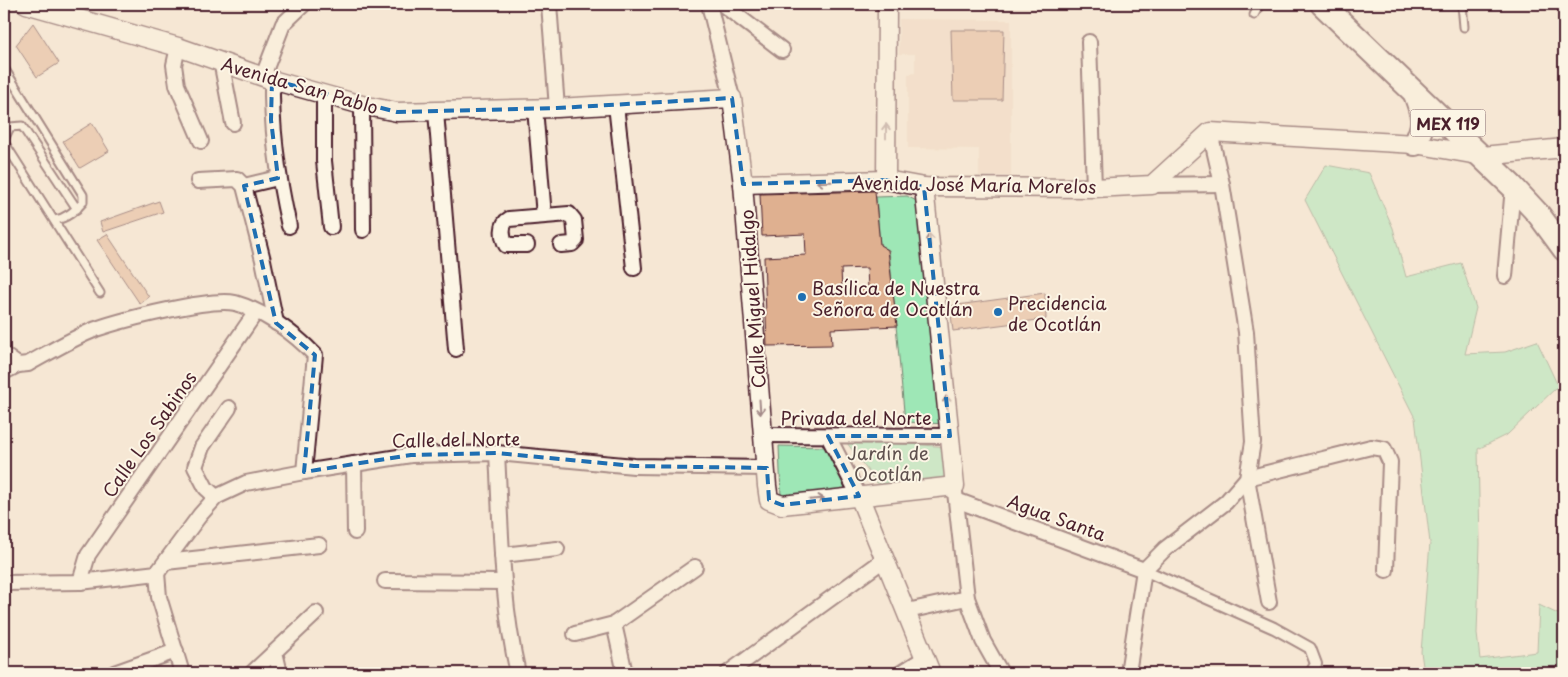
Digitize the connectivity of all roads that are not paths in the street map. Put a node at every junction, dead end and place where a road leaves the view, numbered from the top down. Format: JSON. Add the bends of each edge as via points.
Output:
{"nodes":[{"id":1,"x":26,"y":4,"type":"edge"},
{"id":2,"x":304,"y":4,"type":"edge"},
{"id":3,"x":549,"y":4,"type":"edge"},
{"id":4,"x":709,"y":4,"type":"edge"},
{"id":5,"x":722,"y":4,"type":"edge"},
{"id":6,"x":887,"y":4,"type":"edge"},
{"id":7,"x":1260,"y":4,"type":"edge"},
{"id":8,"x":1322,"y":4,"type":"edge"},
{"id":9,"x":1462,"y":4,"type":"edge"},
{"id":10,"x":1254,"y":15,"type":"dead end"},
{"id":11,"x":1464,"y":27,"type":"dead end"},
{"id":12,"x":1089,"y":42,"type":"dead end"},
{"id":13,"x":178,"y":47,"type":"junction"},
{"id":14,"x":782,"y":50,"type":"dead end"},
{"id":15,"x":221,"y":61,"type":"junction"},
{"id":16,"x":4,"y":68,"type":"edge"},
{"id":17,"x":268,"y":78,"type":"junction"},
{"id":18,"x":1415,"y":93,"type":"junction"},
{"id":19,"x":324,"y":95,"type":"junction"},
{"id":20,"x":732,"y":98,"type":"junction"},
{"id":21,"x":616,"y":105,"type":"junction"},
{"id":22,"x":362,"y":106,"type":"junction"},
{"id":23,"x":535,"y":108,"type":"junction"},
{"id":24,"x":557,"y":108,"type":"junction"},
{"id":25,"x":436,"y":112,"type":"junction"},
{"id":26,"x":233,"y":123,"type":"dead end"},
{"id":27,"x":1210,"y":132,"type":"junction"},
{"id":28,"x":4,"y":141,"type":"edge"},
{"id":29,"x":201,"y":141,"type":"dead end"},
{"id":30,"x":1415,"y":144,"type":"junction"},
{"id":31,"x":1564,"y":148,"type":"edge"},
{"id":32,"x":1483,"y":156,"type":"junction"},
{"id":33,"x":278,"y":178,"type":"junction"},
{"id":34,"x":886,"y":180,"type":"junction"},
{"id":35,"x":198,"y":181,"type":"dead end"},
{"id":36,"x":743,"y":184,"type":"junction"},
{"id":37,"x":1152,"y":184,"type":"junction"},
{"id":38,"x":1222,"y":184,"type":"junction"},
{"id":39,"x":244,"y":186,"type":"junction"},
{"id":40,"x":924,"y":186,"type":"junction"},
{"id":41,"x":1513,"y":187,"type":"junction"},
{"id":42,"x":1094,"y":188,"type":"junction"},
{"id":43,"x":77,"y":209,"type":"junction"},
{"id":44,"x":544,"y":216,"type":"junction"},
{"id":45,"x":55,"y":220,"type":"junction"},
{"id":46,"x":289,"y":226,"type":"dead end"},
{"id":47,"x":331,"y":227,"type":"dead end"},
{"id":48,"x":364,"y":230,"type":"dead end"},
{"id":49,"x":527,"y":245,"type":"dead end"},
{"id":50,"x":560,"y":245,"type":"dead end"},
{"id":51,"x":1564,"y":250,"type":"edge"},
{"id":52,"x":634,"y":268,"type":"dead end"},
{"id":53,"x":1506,"y":276,"type":"dead end"},
{"id":54,"x":100,"y":293,"type":"dead end"},
{"id":55,"x":256,"y":312,"type":"junction"},
{"id":56,"x":276,"y":323,"type":"junction"},
{"id":57,"x":456,"y":349,"type":"dead end"},
{"id":58,"x":4,"y":355,"type":"edge"},
{"id":59,"x":18,"y":365,"type":"junction"},
{"id":60,"x":4,"y":372,"type":"edge"},
{"id":61,"x":229,"y":408,"type":"dead end"},
{"id":62,"x":762,"y":435,"type":"junction"},
{"id":63,"x":828,"y":436,"type":"junction"},
{"id":64,"x":950,"y":436,"type":"junction"},
{"id":65,"x":497,"y":453,"type":"junction"},
{"id":66,"x":354,"y":464,"type":"junction"},
{"id":67,"x":767,"y":468,"type":"junction"},
{"id":68,"x":304,"y":472,"type":"junction"},
{"id":69,"x":1247,"y":478,"type":"junction"},
{"id":70,"x":956,"y":493,"type":"junction"},
{"id":71,"x":216,"y":496,"type":"junction"},
{"id":72,"x":860,"y":496,"type":"junction"},
{"id":73,"x":355,"y":532,"type":"dead end"},
{"id":74,"x":319,"y":545,"type":"dead end"},
{"id":75,"x":557,"y":549,"type":"dead end"},
{"id":76,"x":502,"y":555,"type":"junction"},
{"id":77,"x":885,"y":559,"type":"junction"},
{"id":78,"x":695,"y":567,"type":"dead end"},
{"id":79,"x":162,"y":568,"type":"junction"},
{"id":80,"x":1144,"y":570,"type":"junction"},
{"id":81,"x":1386,"y":570,"type":"dead end"},
{"id":82,"x":80,"y":582,"type":"junction"},
{"id":83,"x":385,"y":582,"type":"dead end"},
{"id":84,"x":503,"y":582,"type":"junction"},
{"id":85,"x":4,"y":583,"type":"edge"},
{"id":86,"x":967,"y":598,"type":"junction"},
{"id":87,"x":1269,"y":602,"type":"dead end"},
{"id":88,"x":907,"y":611,"type":"junction"},
{"id":89,"x":316,"y":613,"type":"dead end"},
{"id":90,"x":614,"y":624,"type":"junction"},
{"id":91,"x":575,"y":634,"type":"dead end"},
{"id":92,"x":176,"y":651,"type":"junction"},
{"id":93,"x":275,"y":652,"type":"junction"},
{"id":94,"x":928,"y":666,"type":"edge"},
{"id":95,"x":114,"y":673,"type":"edge"},
{"id":96,"x":182,"y":673,"type":"edge"},
{"id":97,"x":252,"y":673,"type":"edge"},
{"id":98,"x":280,"y":673,"type":"edge"},
{"id":99,"x":518,"y":673,"type":"edge"},
{"id":100,"x":625,"y":673,"type":"edge"},
{"id":101,"x":728,"y":673,"type":"edge"},
{"id":102,"x":902,"y":673,"type":"edge"},
{"id":103,"x":1001,"y":673,"type":"edge"},
{"id":104,"x":1128,"y":673,"type":"edge"},
{"id":105,"x":1312,"y":673,"type":"edge"}],
"edges":[{"from":1,"to":13,"type":"street","name":"Avenida San Pablo"},
{"from":2,"to":17,"type":"street","via":[[283,24]]},
{"from":3,"to":24,"type":"street"},
{"from":4,"to":20,"type":"street"},
{"from":5,"to":14,"type":"street"},
{"from":34,"to":6,"type":"street","one_way":true},
{"from":7,"to":10,"type":"lane"},
{"from":8,"to":18,"type":"main road","number":"MEX 119"},
{"from":9,"to":11,"type":"lane"},
{"from":12,"to":42,"type":"street"},
{"from":13,"to":15,"type":"street","name":"Avenida San Pablo"},
{"from":13,"to":29,"type":"street","via":[[174,65],[177,84]]},
{"from":15,"to":17,"type":"street","name":"Avenida San Pablo"},
{"from":15,"to":26,"type":"street"},
{"from":16,"to":43,"type":"lane","via":[[83,195],[83,202]]},
{"from":17,"to":19,"type":"street","name":"Avenida San Pablo"},
{"from":17,"to":33,"type":"street"},
{"from":18,"to":30,"type":"main road","via":[[1424,118]]},
{"from":18,"to":32,"type":"main road","number":"MEX 119"},
{"from":19,"to":22,"type":"street","name":"Avenida San Pablo"},
{"from":19,"to":47,"type":"street","via":[[324,161]]},
{"from":20,"to":21,"type":"street","name":"Avenida San Pablo"},
{"from":20,"to":36,"type":"street","name":"Calle Miguel Hidalgo"},
{"from":21,"to":24,"type":"street","name":"Avenida San Pablo"},
{"from":21,"to":52,"type":"street"},
{"from":22,"to":25,"type":"street","name":"Avenida San Pablo","via":[[397,112]]},
{"from":22,"to":48,"type":"street"},
{"from":23,"to":24,"type":"street","name":"Avenida San Pablo"},
{"from":23,"to":25,"type":"street","name":"Avenida San Pablo"},
{"from":23,"to":44,"type":"street"},
{"from":25,"to":57,"type":"street"},
{"from":27,"to":30,"type":"street"},
{"from":27,"to":37,"type":"street"},
{"from":27,"to":38,"type":"street"},
{"from":28,"to":43,"type":"lane","via":[[10,127],[22,126]]},
{"from":28,"to":45,"type":"lane"},
{"from":30,"to":32,"type":"street"},
{"from":31,"to":32,"type":"street"},
{"from":32,"to":41,"type":"main road","number":"MEX 119"},
{"from":33,"to":39,"type":"street"},
{"from":33,"to":46,"type":"street"},
{"from":34,"to":36,"type":"street","name":"Avenida José María Morelos","one_way":true},
{"from":34,"to":40,"type":"street","name":"Avenida José María Morelos"},
{"from":35,"to":39,"type":"street","via":[[237,179]]},
{"from":36,"to":62,"type":"street","name":"Calle Miguel Hidalgo","one_way":true},
{"from":37,"to":38,"type":"street"},
{"from":37,"to":42,"type":"street","name":"Avenida José María Morelos"},
{"from":38,"to":69,"type":"street","via":[[1246,332],[1253,442]]},
{"from":39,"to":56,"type":"street"},
{"from":40,"to":42,"type":"street","name":"Avenida José María Morelos"},
{"from":64,"to":40,"type":"street","one_way":true},
{"from":41,"to":51,"type":"main road","number":"MEX 119","via":[[1539,215]]},
{"from":41,"to":53,"type":"street"},
{"from":43,"to":45,"type":"lane"},
{"from":44,"to":49,"type":"street","via":[[509,219],[503,225],[506,245]]},
{"from":44,"to":50,"type":"street","via":[[572,216],[575,243]]},
{"from":45,"to":54,"type":"lane"},
{"from":55,"to":56,"type":"street"},
{"from":55,"to":59,"type":"street","via":[[233,303],[197,304],[96,329],[28,364]]},
{"from":55,"to":82,"type":"street","name":"Calle Los Sabinos","via":[[88,555]]},
{"from":56,"to":68,"type":"street","via":[[315,355]]},
{"from":58,"to":59,"type":"street"},
{"from":59,"to":60,"type":"street"},
{"from":61,"to":71,"type":"street","via":[[202,447],[195,467],[206,488]]},
{"from":62,"to":63,"type":"street","name":"Privada del Norte"},
{"from":62,"to":67,"type":"street","name":"Calle Miguel Hidalgo"},
{"from":63,"to":64,"type":"street","name":"Privada del Norte"},
{"from":63,"to":72,"type":"street"},
{"from":64,"to":70,"type":"street"},
{"from":65,"to":66,"type":"street","name":"Calle del Norte","via":[[411,455]]},
{"from":65,"to":67,"type":"street","name":"Calle del Norte","via":[[634,466]]},
{"from":65,"to":76,"type":"street"},
{"from":66,"to":68,"type":"street","name":"Calle del Norte"},
{"from":66,"to":73,"type":"street"},
{"from":67,"to":72,"type":"street","name":"Calle Miguel Hidalgo","one_way":true,"via":[[769,500],[782,505]]},
{"from":68,"to":71,"type":"street","name":"Calle del Norte","via":[[246,483]]},
{"from":69,"to":80,"type":"street","via":[[1226,502],[1165,549]]},
{"from":69,"to":81,"type":"street","via":[[1371,446],[1384,449],[1390,462]]},
{"from":69,"to":87,"type":"street"},
{"from":70,"to":72,"type":"street"},
{"from":70,"to":80,"type":"street","name":"Agua Santa"},
{"from":70,"to":86,"type":"street"},
{"from":71,"to":79,"type":"street","name":"Calle del Norte"},
{"from":72,"to":77,"type":"street"},
{"from":74,"to":79,"type":"street"},
{"from":75,"to":76,"type":"street"},
{"from":76,"to":84,"type":"street"},
{"from":77,"to":88,"type":"street"},
{"from":77,"to":101,"type":"street"},
{"from":78,"to":90,"type":"street"},
{"from":79,"to":82,"type":"street"},
{"from":79,"to":92,"type":"street","via":[[159,597]]},
{"from":80,"to":104,"type":"street"},
{"from":80,"to":105,"type":"street","via":[[1274,628],[1310,648],[1316,664]]},
{"from":82,"to":85,"type":"street"},
{"from":83,"to":84,"type":"street"},
{"from":84,"to":99,"type":"street"},
{"from":86,"to":88,"type":"street"},
{"from":86,"to":103,"type":"street","via":[[983,641]]},
{"from":88,"to":94,"type":"street"},
{"from":89,"to":93,"type":"street"},
{"from":90,"to":91,"type":"street"},
{"from":90,"to":100,"type":"street"},
{"from":92,"to":95,"type":"street"},
{"from":92,"to":96,"type":"street"},
{"from":93,"to":97,"type":"street"},
{"from":93,"to":98,"type":"street"},
{"from":94,"to":102,"type":"street"}]}
